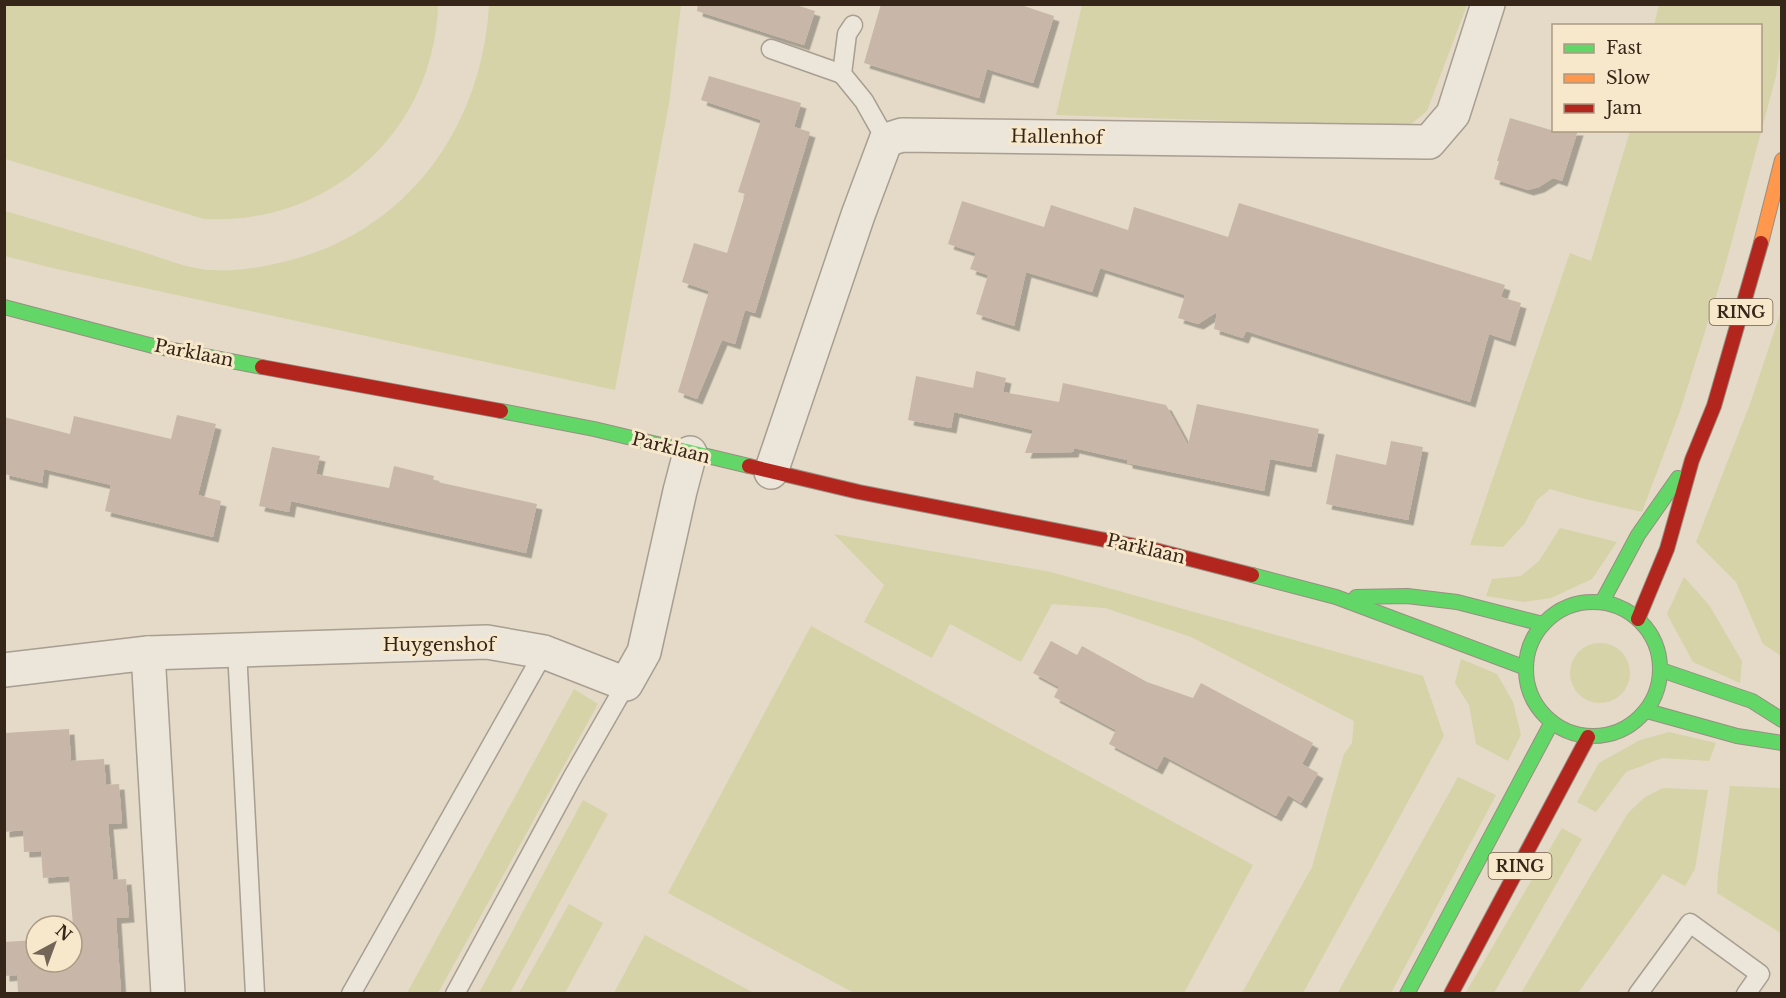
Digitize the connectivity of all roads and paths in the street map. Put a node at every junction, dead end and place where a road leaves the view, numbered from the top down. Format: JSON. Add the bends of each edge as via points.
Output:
{"nodes":[{"id":1,"x":1488,"y":4,"type":"edge"},
{"id":2,"x":853,"y":25,"type":"dead end"},
{"id":3,"x":771,"y":49,"type":"dead end"},
{"id":4,"x":842,"y":74,"type":"junction"},
{"id":5,"x":886,"y":140,"type":"junction"},
{"id":6,"x":1782,"y":160,"type":"edge"},
{"id":7,"x":4,"y":307,"type":"edge"},
{"id":8,"x":690,"y":453,"type":"junction"},
{"id":9,"x":1692,"y":460,"type":"junction"},
{"id":10,"x":771,"y":472,"type":"junction"},
{"id":11,"x":1336,"y":597,"type":"junction"},
{"id":12,"x":1602,"y":602,"type":"junction"},
{"id":13,"x":1638,"y":619,"type":"junction"},
{"id":14,"x":1543,"y":624,"type":"junction"},
{"id":15,"x":237,"y":650,"type":"junction"},
{"id":16,"x":544,"y":652,"type":"junction"},
{"id":17,"x":148,"y":653,"type":"junction"},
{"id":18,"x":1526,"y":668,"type":"junction"},
{"id":19,"x":4,"y":670,"type":"edge"},
{"id":20,"x":1661,"y":670,"type":"junction"},
{"id":21,"x":626,"y":684,"type":"junction"},
{"id":22,"x":1647,"y":711,"type":"junction"},
{"id":23,"x":1782,"y":720,"type":"edge"},
{"id":24,"x":1552,"y":722,"type":"junction"},
{"id":25,"x":1588,"y":737,"type":"junction"},
{"id":26,"x":1782,"y":743,"type":"edge"},
{"id":27,"x":168,"y":993,"type":"edge"},
{"id":28,"x":255,"y":993,"type":"edge"},
{"id":29,"x":351,"y":993,"type":"edge"},
{"id":30,"x":455,"y":993,"type":"edge"},
{"id":31,"x":1407,"y":993,"type":"edge"},
{"id":32,"x":1451,"y":993,"type":"edge"},
{"id":33,"x":1638,"y":993,"type":"edge"},
{"id":34,"x":1746,"y":993,"type":"edge"}],
"edges":[{"from":1,"to":5,"type":"street","name":"Hallenhof","via":[[1453,114],[1429,142],[902,135]]},
{"from":2,"to":4,"type":"lane","via":[[847,34]]},
{"from":3,"to":4,"type":"lane"},
{"from":4,"to":5,"type":"lane","via":[[864,101]]},
{"from":5,"to":10,"type":"street"},
{"from":6,"to":9,"type":"street","number":"RING","via":[[1714,406]]},
{"from":7,"to":8,"type":"street","name":"Parklaan","via":[[153,346],[594,429]]},
{"from":8,"to":10,"type":"street","name":"Parklaan"},
{"from":8,"to":21,"type":"street","via":[[644,652]]},
{"from":9,"to":12,"type":"street","number":"RING","via":[[1638,535]]},
{"from":9,"to":13,"type":"street","number":"RING","via":[[1667,549]]},
{"from":10,"to":11,"type":"street","name":"Parklaan","via":[[1151,549]]},
{"from":11,"to":14,"type":"street","name":"Parklaan","via":[[1407,596],[1457,602]]},
{"from":11,"to":18,"type":"street","name":"Parklaan"},
{"from":12,"to":13,"type":"street","via":[[1622,607]]},
{"from":12,"to":14,"type":"street","via":[[1569,606]]},
{"from":13,"to":20,"type":"street","via":[[1655,642]]},
{"from":14,"to":18,"type":"street","via":[[1528,652]]},
{"from":15,"to":16,"type":"street","name":"Huygenshof","via":[[487,642]]},
{"from":15,"to":17,"type":"street","name":"Huygenshof"},
{"from":15,"to":28,"type":"lane"},
{"from":16,"to":21,"type":"street","name":"Huygenshof"},
{"from":16,"to":29,"type":"lane"},
{"from":17,"to":19,"type":"street","name":"Huygenshof"},
{"from":17,"to":27,"type":"street"},
{"from":18,"to":24,"type":"street","via":[[1532,699]]},
{"from":20,"to":22,"type":"street","via":[[1657,691]]},
{"from":20,"to":23,"type":"street","via":[[1752,701]]},
{"from":21,"to":30,"type":"lane"},
{"from":22,"to":25,"type":"street","via":[[1615,734]]},
{"from":22,"to":26,"type":"street","via":[[1737,736]]},
{"from":24,"to":25,"type":"street"},
{"from":24,"to":31,"type":"street","number":"RING"},
{"from":25,"to":32,"type":"street","number":"RING"},
{"from":33,"to":34,"type":"lane","via":[[1690,923],[1760,974]]}]}
